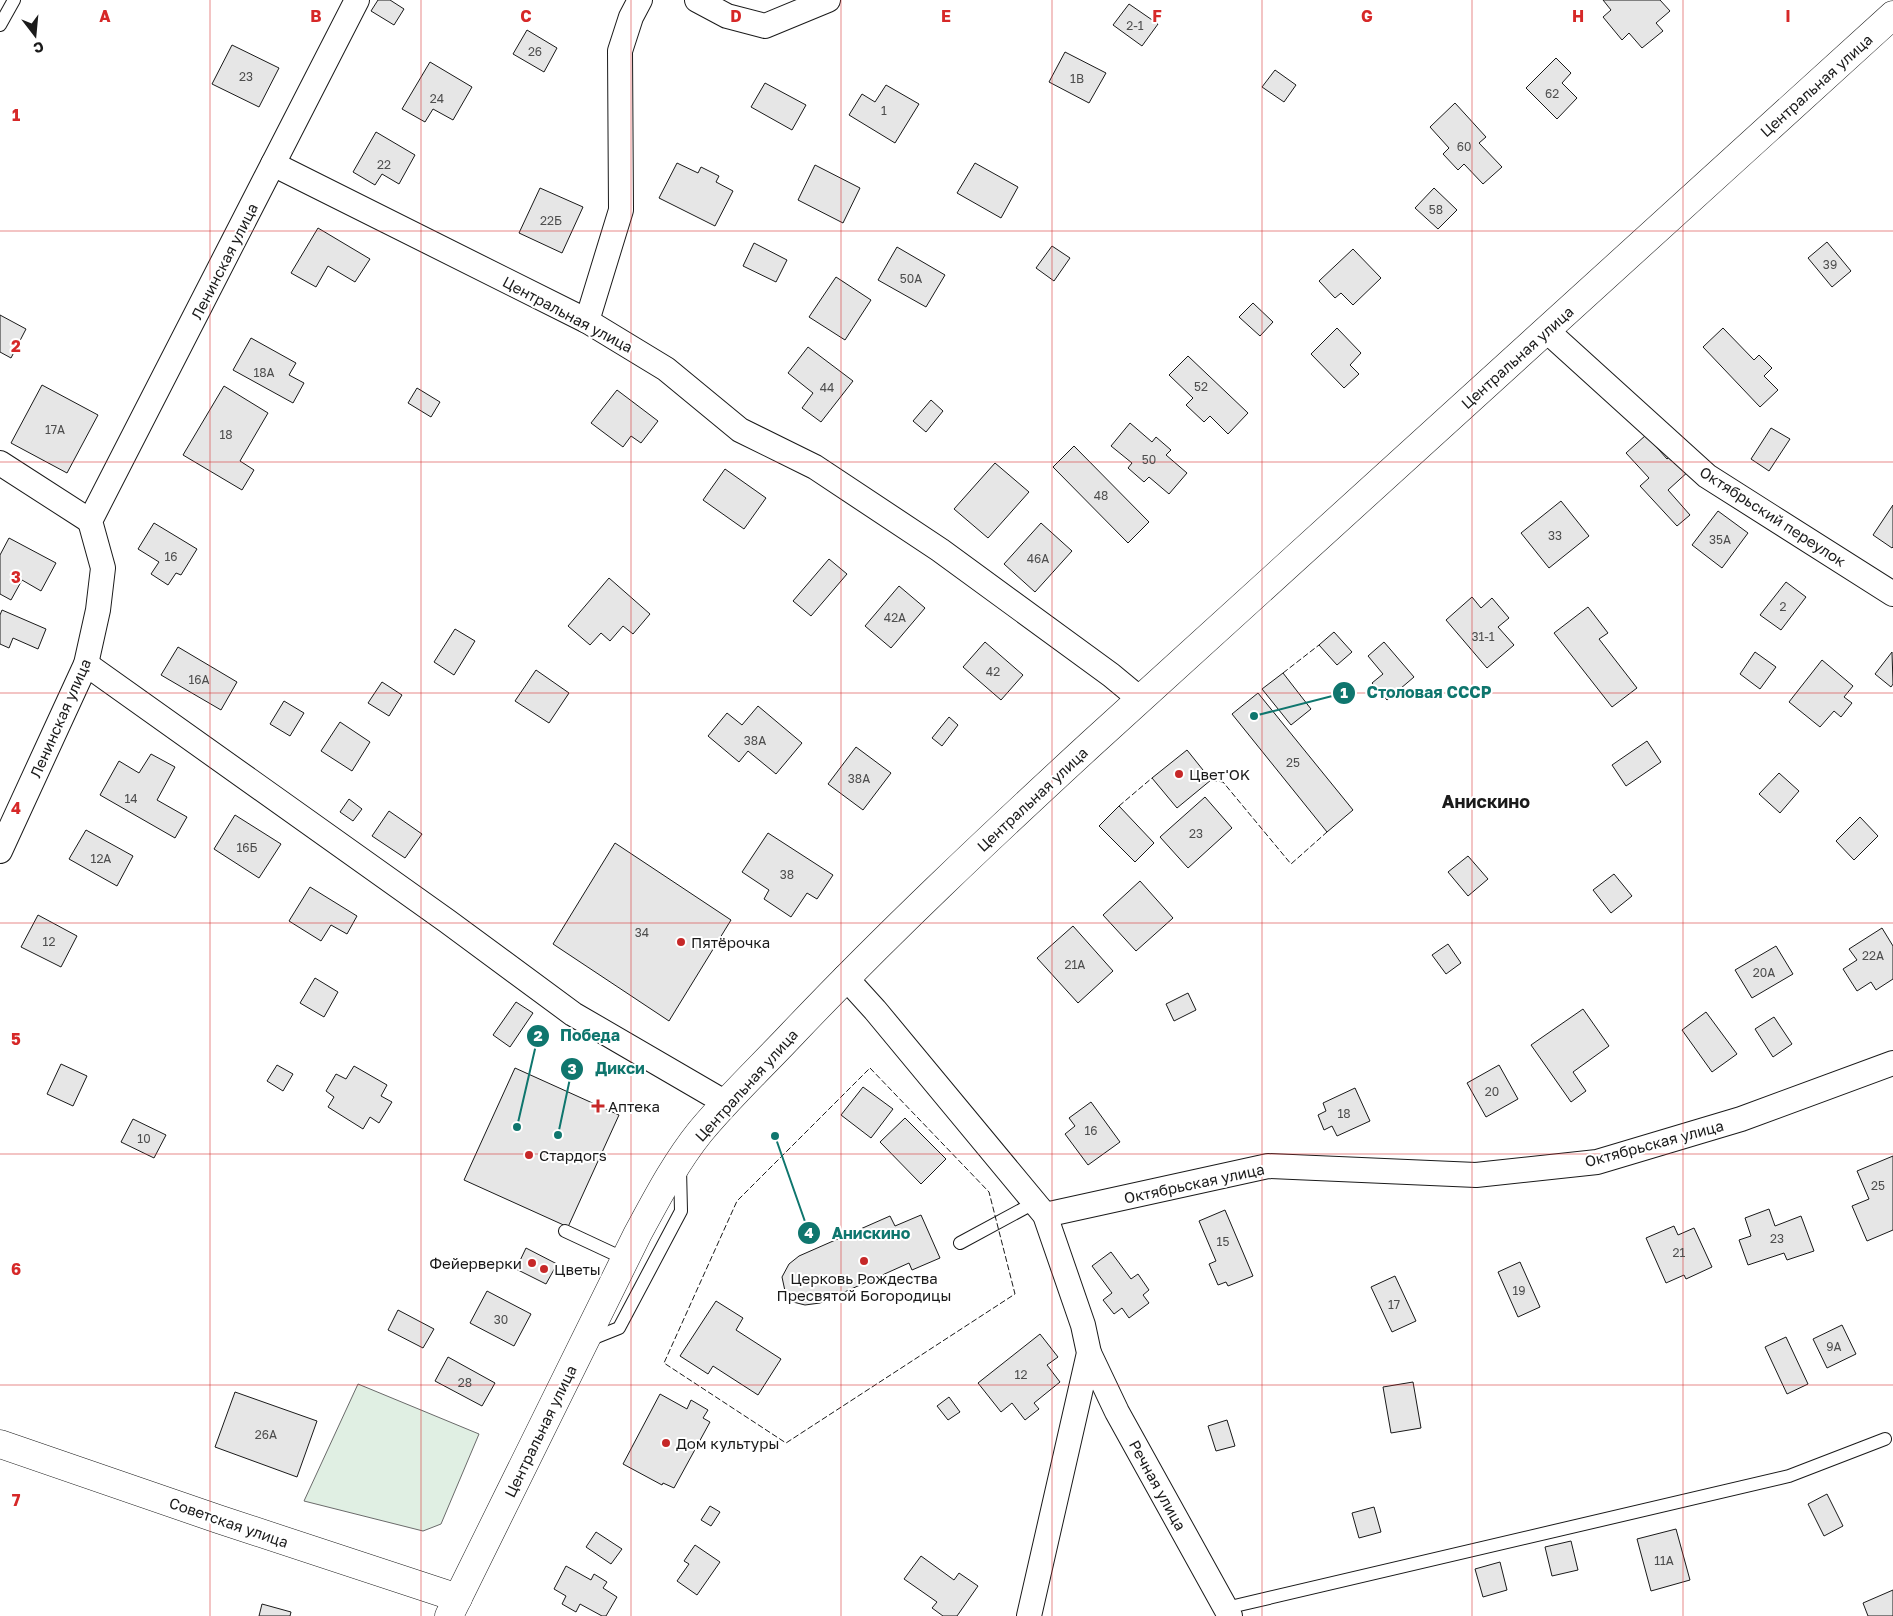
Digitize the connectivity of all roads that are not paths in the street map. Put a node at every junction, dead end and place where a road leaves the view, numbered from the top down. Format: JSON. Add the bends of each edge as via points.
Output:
{"nodes":[{"id":1,"x":14,"y":0,"type":"edge"},
{"id":2,"x":357,"y":0,"type":"edge"},
{"id":3,"x":640,"y":0,"type":"edge"},
{"id":4,"x":697,"y":0,"type":"edge"},
{"id":5,"x":828,"y":0,"type":"edge"},
{"id":6,"x":1893,"y":15,"type":"edge"},
{"id":7,"x":0,"y":25,"type":"edge"},
{"id":8,"x":273,"y":164,"type":"junction"},
{"id":9,"x":587,"y":321,"type":"junction"},
{"id":10,"x":1546,"y":330,"type":"junction"},
{"id":11,"x":0,"y":463,"type":"edge"},
{"id":12,"x":90,"y":521,"type":"junction"},
{"id":13,"x":1893,"y":594,"type":"edge"},
{"id":14,"x":86,"y":664,"type":"junction"},
{"id":15,"x":1140,"y":699,"type":"junction"},
{"id":16,"x":0,"y":851,"type":"edge"},
{"id":17,"x":845,"y":978,"type":"junction"},
{"id":18,"x":1893,"y":1063,"type":"edge"},
{"id":19,"x":726,"y":1103,"type":"junction"},
{"id":20,"x":680,"y":1162,"type":"junction"},
{"id":21,"x":1040,"y":1209,"type":"junction"},
{"id":22,"x":565,"y":1231,"type":"dead end"},
{"id":23,"x":960,"y":1243,"type":"dead end"},
{"id":24,"x":625,"y":1259,"type":"junction"},
{"id":25,"x":584,"y":1342,"type":"junction"},
{"id":26,"x":1089,"y":1353,"type":"junction"},
{"id":27,"x":1885,"y":1439,"type":"dead end"},
{"id":28,"x":0,"y":1444,"type":"edge"},
{"id":29,"x":454,"y":1607,"type":"edge"},
{"id":30,"x":1228,"y":1612,"type":"edge"},
{"id":31,"x":1029,"y":1616,"type":"edge"}],
"edges":[{"from":1,"to":7,"type":"lane"},
{"from":2,"to":8,"type":"street","name":"Ленинская улица"},
{"from":3,"to":9,"type":"street","via":[[620,51],[622,210]]},
{"from":4,"to":5,"type":"street","via":[[727,16],[765,26]]},
{"from":6,"to":10,"type":"main road","name":"Центральная улица"},
{"from":8,"to":9,"type":"street","name":"Центральная улица"},
{"from":8,"to":12,"type":"street","name":"Ленинская улица"},
{"from":9,"to":15,"type":"street","name":"Центральная улица","via":[[666,369],[740,430],[815,467],[940,550],[1111,674]]},
{"from":10,"to":13,"type":"street","name":"Октябрьский переулок","via":[[1707,476]]},
{"from":10,"to":15,"type":"main road","name":"Центральная улица"},
{"from":11,"to":12,"type":"street"},
{"from":12,"to":14,"type":"street","name":"Ленинская улица","via":[[103,568]]},
{"from":14,"to":16,"type":"street","name":"Ленинская улица"},
{"from":14,"to":19,"type":"street","via":[[573,1014]]},
{"from":15,"to":17,"type":"main road","name":"Центральная улица"},
{"from":17,"to":19,"type":"main road","name":"Центральная улица"},
{"from":17,"to":21,"type":"street"},
{"from":18,"to":21,"type":"street","name":"Октябрьская улица","via":[[1741,1119],[1597,1162],[1476,1175],[1268,1166]]},
{"from":19,"to":20,"type":"main road","name":"Центральная улица"},
{"from":20,"to":24,"type":"main road","name":"Центральная улица"},
{"from":20,"to":25,"type":"lane","via":[[681,1211],[619,1328]]},
{"from":21,"to":23,"type":"lane"},
{"from":21,"to":26,"type":"street","via":[[1083,1325]]},
{"from":22,"to":24,"type":"lane"},
{"from":24,"to":25,"type":"main road","name":"Центральная улица"},
{"from":25,"to":29,"type":"main road","name":"Центральная улица"},
{"from":26,"to":30,"type":"street","name":"Речная улица","via":[[1117,1412]]},
{"from":26,"to":31,"type":"street"},
{"from":27,"to":30,"type":"lane","via":[[1789,1476]]},
{"from":28,"to":29,"type":"main road","name":"Советская улица","via":[[218,1519]]}]}
